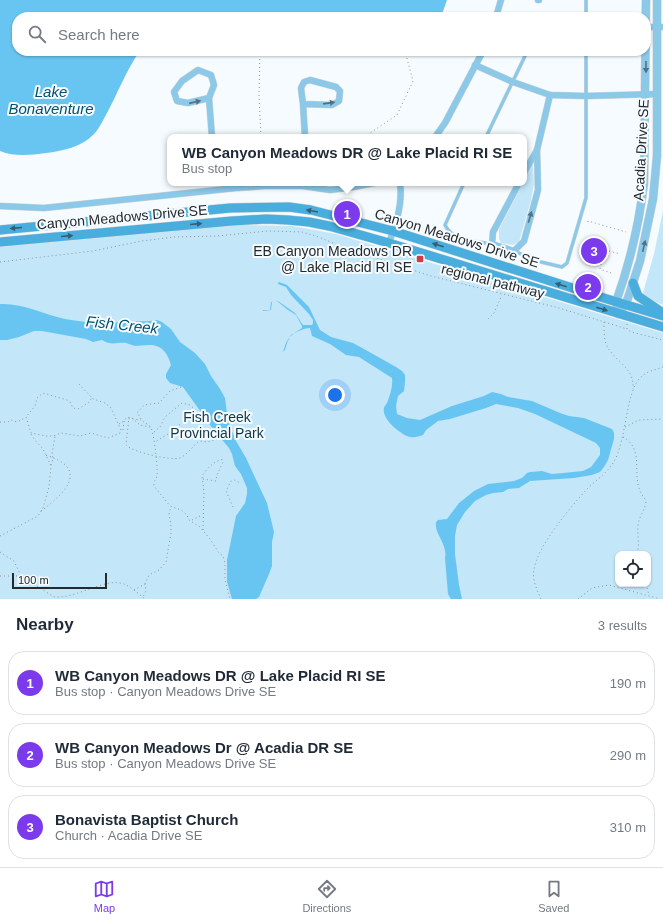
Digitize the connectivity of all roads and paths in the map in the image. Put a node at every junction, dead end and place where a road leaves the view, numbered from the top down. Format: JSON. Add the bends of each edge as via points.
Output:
{"nodes":[{"id":1,"x":501,"y":0,"type":"edge"},
{"id":2,"x":586,"y":0,"type":"edge"},
{"id":3,"x":646,"y":0,"type":"edge"},
{"id":4,"x":657,"y":0,"type":"edge"},
{"id":5,"x":497,"y":12,"type":"edge"},
{"id":6,"x":586,"y":12,"type":"edge"},
{"id":7,"x":646,"y":12,"type":"edge"},
{"id":8,"x":660,"y":27,"type":"edge"},
{"id":9,"x":260,"y":56,"type":"edge"},
{"id":10,"x":406,"y":56,"type":"edge"},
{"id":11,"x":480,"y":56,"type":"edge"},
{"id":12,"x":525,"y":56,"type":"edge"},
{"id":13,"x":586,"y":56,"type":"edge"},
{"id":14,"x":646,"y":56,"type":"edge"},
{"id":15,"x":475,"y":65,"type":"junction"},
{"id":16,"x":513,"y":82,"type":"junction"},
{"id":17,"x":646,"y":94,"type":"junction"},
{"id":18,"x":657,"y":94,"type":"junction"},
{"id":19,"x":550,"y":95,"type":"junction"},
{"id":20,"x":586,"y":96,"type":"junction"},
{"id":21,"x":209,"y":98,"type":"junction"},
{"id":22,"x":304,"y":104,"type":"junction"},
{"id":23,"x":212,"y":134,"type":"edge"},
{"id":24,"x":261,"y":134,"type":"edge"},
{"id":25,"x":305,"y":134,"type":"edge"},
{"id":26,"x":368,"y":134,"type":"edge"},
{"id":27,"x":437,"y":134,"type":"edge"},
{"id":28,"x":487,"y":134,"type":"edge"},
{"id":29,"x":537,"y":150,"type":"junction"},
{"id":30,"x":527,"y":168,"type":"edge"},
{"id":31,"x":217,"y":186,"type":"edge"},
{"id":32,"x":266,"y":186,"type":"edge"},
{"id":33,"x":308,"y":186,"type":"edge"},
{"id":34,"x":359,"y":186,"type":"edge"},
{"id":35,"x":400,"y":186,"type":"edge"},
{"id":36,"x":463,"y":186,"type":"edge"},
{"id":37,"x":517,"y":186,"type":"edge"},
{"id":38,"x":0,"y":206,"type":"edge"},
{"id":39,"x":588,"y":222,"type":"dead end"},
{"id":40,"x":0,"y":230,"type":"edge"},
{"id":41,"x":393,"y":231,"type":"junction"},
{"id":42,"x":626,"y":232,"type":"dead end"},
{"id":43,"x":0,"y":242,"type":"edge"},
{"id":44,"x":389,"y":243,"type":"junction"},
{"id":45,"x":492,"y":244,"type":"junction"},
{"id":46,"x":514,"y":251,"type":"junction"},
{"id":47,"x":610,"y":251,"type":"dead end"},
{"id":48,"x":620,"y":254,"type":"dead end"},
{"id":49,"x":0,"y":262,"type":"edge"},
{"id":50,"x":601,"y":264,"type":"dead end"},
{"id":51,"x":614,"y":274,"type":"dead end"},
{"id":52,"x":633,"y":283,"type":"junction"},
{"id":53,"x":503,"y":294,"type":"junction"},
{"id":54,"x":616,"y":302,"type":"junction"},
{"id":55,"x":626,"y":304,"type":"junction"},
{"id":56,"x":618,"y":314,"type":"junction"},
{"id":57,"x":663,"y":314,"type":"edge"},
{"id":58,"x":488,"y":319,"type":"dead end"},
{"id":59,"x":604,"y":321,"type":"junction"},
{"id":60,"x":628,"y":322,"type":"dead end"},
{"id":61,"x":627,"y":328,"type":"junction"},
{"id":62,"x":663,"y":328,"type":"edge"},
{"id":63,"x":663,"y":340,"type":"edge"},
{"id":64,"x":663,"y":367,"type":"edge"},
{"id":65,"x":79,"y":384,"type":"dead end"},
{"id":66,"x":181,"y":387,"type":"dead end"},
{"id":67,"x":633,"y":392,"type":"junction"},
{"id":68,"x":92,"y":398,"type":"junction"},
{"id":69,"x":26,"y":418,"type":"junction"},
{"id":70,"x":129,"y":418,"type":"junction"},
{"id":71,"x":132,"y":418,"type":"junction"},
{"id":72,"x":663,"y":419,"type":"edge"},
{"id":73,"x":142,"y":420,"type":"junction"},
{"id":74,"x":124,"y":421,"type":"junction"},
{"id":75,"x":0,"y":422,"type":"edge"},
{"id":76,"x":119,"y":424,"type":"junction"},
{"id":77,"x":150,"y":427,"type":"junction"},
{"id":78,"x":625,"y":428,"type":"junction"},
{"id":79,"x":122,"y":430,"type":"junction"},
{"id":80,"x":127,"y":430,"type":"junction"},
{"id":81,"x":153,"y":432,"type":"junction"},
{"id":82,"x":31,"y":433,"type":"junction"},
{"id":83,"x":56,"y":435,"type":"junction"},
{"id":84,"x":623,"y":436,"type":"junction"},
{"id":85,"x":154,"y":438,"type":"junction"},
{"id":86,"x":217,"y":439,"type":"dead end"},
{"id":87,"x":157,"y":440,"type":"junction"},
{"id":88,"x":154,"y":443,"type":"junction"},
{"id":89,"x":45,"y":455,"type":"junction"},
{"id":90,"x":155,"y":455,"type":"junction"},
{"id":91,"x":52,"y":457,"type":"junction"},
{"id":92,"x":51,"y":466,"type":"junction"},
{"id":93,"x":202,"y":479,"type":"junction"},
{"id":94,"x":241,"y":484,"type":"dead end"},
{"id":95,"x":171,"y":507,"type":"junction"},
{"id":96,"x":233,"y":507,"type":"dead end"},
{"id":97,"x":41,"y":512,"type":"junction"},
{"id":98,"x":202,"y":515,"type":"junction"},
{"id":99,"x":191,"y":521,"type":"junction"},
{"id":100,"x":203,"y":531,"type":"junction"},
{"id":101,"x":0,"y":536,"type":"edge"},
{"id":102,"x":638,"y":551,"type":"edge"},
{"id":103,"x":0,"y":552,"type":"edge"},
{"id":104,"x":0,"y":576,"type":"edge"},
{"id":105,"x":21,"y":576,"type":"junction"},
{"id":106,"x":145,"y":584,"type":"junction"},
{"id":107,"x":647,"y":587,"type":"edge"},
{"id":108,"x":134,"y":591,"type":"junction"},
{"id":109,"x":649,"y":596,"type":"junction"},
{"id":110,"x":143,"y":597,"type":"junction"},
{"id":111,"x":145,"y":599,"type":"edge"},
{"id":112,"x":230,"y":599,"type":"edge"},
{"id":113,"x":541,"y":599,"type":"edge"},
{"id":114,"x":578,"y":599,"type":"edge"},
{"id":115,"x":660,"y":599,"type":"edge"}],
"edges":[{"from":1,"to":5,"type":"street"},
{"from":2,"to":6,"type":"lane"},
{"from":3,"to":7,"type":"street","name":"Acadia Drive SE"},
{"from":4,"to":8,"type":"street","name":"Acadia Drive SE"},
{"from":8,"to":18,"type":"street","name":"Acadia Drive SE"},
{"from":9,"to":24,"type":"path","via":[[258,96]]},
{"from":10,"to":26,"type":"path","via":[[413,81],[397,115]]},
{"from":11,"to":15,"type":"street"},
{"from":12,"to":16,"type":"lane"},
{"from":13,"to":20,"type":"lane"},
{"from":14,"to":17,"type":"street","name":"Acadia Drive SE","one_way":true},
{"from":15,"to":16,"type":"street"},
{"from":15,"to":27,"type":"street","via":[[446,123]]},
{"from":16,"to":19,"type":"street"},
{"from":16,"to":28,"type":"lane"},
{"from":17,"to":18,"type":"street"},
{"from":17,"to":20,"type":"street"},
{"from":17,"to":54,"type":"street","name":"Acadia Drive SE","via":[[641,207],[631,254]]},
{"from":52,"to":18,"type":"street","name":"Acadia Drive SE","one_way":true,"via":[[653,199],[657,156]]},
{"from":19,"to":20,"type":"street"},
{"from":19,"to":29,"type":"street"},
{"from":20,"to":46,"type":"lane","via":[[586,198],[567,263],[562,267],[537,261]]},
{"from":21,"to":21,"type":"street","one_way":true,"via":[[214,85],[211,75],[198,70],[182,81],[174,92],[177,101],[188,103]]},
{"from":21,"to":23,"type":"street"},
{"from":22,"to":22,"type":"street","one_way":true,"via":[[332,105],[339,100],[340,91],[336,87],[310,80],[304,82],[301,88]]},
{"from":22,"to":25,"type":"street"},
{"from":29,"to":30,"type":"street"},
{"from":46,"to":29,"type":"street","one_way":true,"via":[[524,241],[538,190]]},
{"from":31,"to":32,"type":"street"},
{"from":31,"to":38,"type":"street","via":[[44,208]]},
{"from":33,"to":34,"type":"street","via":[[330,190]]},
{"from":35,"to":41,"type":"street","via":[[402,195]]},
{"from":36,"to":45,"type":"lane","via":[[445,225],[447,230],[455,236]]},
{"from":37,"to":45,"type":"street","via":[[493,232]]},
{"from":39,"to":42,"type":"path"},
{"from":41,"to":40,"type":"main road","name":"Canyon Meadows Drive SE","one_way":true,"via":[[311,210],[267,207],[230,208]]},
{"from":41,"to":44,"type":"street"},
{"from":54,"to":41,"type":"main road","name":"Canyon Meadows Drive SE","one_way":true},
{"from":43,"to":44,"type":"main road","name":"Canyon Meadows Drive SE","one_way":true,"via":[[266,219],[309,222]]},
{"from":44,"to":56,"type":"main road","name":"Canyon Meadows Drive SE","one_way":true},
{"from":45,"to":46,"type":"street"},
{"from":47,"to":48,"type":"path"},
{"from":49,"to":53,"type":"path","name":"regional pathway","via":[[93,251],[166,238],[294,231],[316,236],[431,276]]},
{"from":50,"to":51,"type":"path","via":[[600,268]]},
{"from":52,"to":55,"type":"street","name":"Acadia Drive SE"},
{"from":52,"to":57,"type":"main road","via":[[638,296]]},
{"from":53,"to":58,"type":"path","via":[[494,313]]},
{"from":53,"to":59,"type":"path","name":"regional pathway"},
{"from":54,"to":55,"type":"main road","name":"Canyon Meadows Drive SE"},
{"from":54,"to":56,"type":"street","name":"Acadia Drive SE"},
{"from":55,"to":56,"type":"street","name":"Acadia Drive SE"},
{"from":55,"to":57,"type":"main road","name":"Canyon Meadows Drive SE"},
{"from":56,"to":62,"type":"main road","name":"Canyon Meadows Drive SE"},
{"from":59,"to":61,"type":"path","name":"regional pathway"},
{"from":59,"to":67,"type":"path","via":[[606,344],[632,376]]},
{"from":60,"to":61,"type":"path"},
{"from":61,"to":63,"type":"path","name":"regional pathway","via":[[631,332]]},
{"from":64,"to":67,"type":"path","via":[[644,374]]},
{"from":65,"to":68,"type":"path"},
{"from":66,"to":73,"type":"path","via":[[170,392],[159,402],[144,405],[136,413]]},
{"from":67,"to":78,"type":"path"},
{"from":68,"to":69,"type":"path","via":[[78,409],[67,400],[43,393],[37,398],[36,406]]},
{"from":68,"to":76,"type":"path","via":[[111,408]]},
{"from":69,"to":75,"type":"path","via":[[17,422]]},
{"from":69,"to":82,"type":"path"},
{"from":70,"to":71,"type":"path"},
{"from":70,"to":74,"type":"path"},
{"from":70,"to":80,"type":"path"},
{"from":71,"to":73,"type":"path"},
{"from":71,"to":77,"type":"path","via":[[140,425]]},
{"from":72,"to":78,"type":"path","via":[[639,420]]},
{"from":73,"to":77,"type":"path"},
{"from":74,"to":76,"type":"path"},
{"from":74,"to":79,"type":"path"},
{"from":76,"to":79,"type":"path"},
{"from":77,"to":81,"type":"path"},
{"from":78,"to":84,"type":"path"},
{"from":79,"to":80,"type":"path"},
{"from":79,"to":83,"type":"path","via":[[118,435],[108,438],[91,433],[80,436],[61,433]]},
{"from":80,"to":90,"type":"path","via":[[127,447]]},
{"from":81,"to":85,"type":"path"},
{"from":81,"to":87,"type":"path","via":[[182,402],[190,404],[197,411],[173,431]]},
{"from":82,"to":83,"type":"path"},
{"from":82,"to":89,"type":"path"},
{"from":83,"to":91,"type":"path"},
{"from":84,"to":102,"type":"path","via":[[630,441],[635,452],[638,488],[646,500],[638,524]]},
{"from":84,"to":113,"type":"path","via":[[614,463],[558,523],[541,551],[534,569]]},
{"from":85,"to":87,"type":"path"},
{"from":85,"to":88,"type":"path"},
{"from":86,"to":90,"type":"path","via":[[199,441],[178,458],[167,459]]},
{"from":87,"to":88,"type":"path"},
{"from":88,"to":90,"type":"path"},
{"from":89,"to":91,"type":"path"},
{"from":89,"to":92,"type":"path"},
{"from":90,"to":95,"type":"path","via":[[157,473],[154,486]]},
{"from":91,"to":92,"type":"path"},
{"from":91,"to":97,"type":"path","via":[[70,469],[70,478],[64,490]]},
{"from":92,"to":97,"type":"path","via":[[50,485]]},
{"from":93,"to":93,"type":"path","via":[[209,467],[225,459],[216,481]]},
{"from":93,"to":98,"type":"path"},
{"from":94,"to":96,"type":"path","via":[[231,480],[226,491]]},
{"from":95,"to":99,"type":"path","via":[[181,510]]},
{"from":95,"to":106,"type":"path","via":[[171,533],[166,562],[159,570],[149,575]]},
{"from":97,"to":101,"type":"path","via":[[31,521]]},
{"from":98,"to":99,"type":"path"},
{"from":98,"to":100,"type":"path"},
{"from":99,"to":100,"type":"path"},
{"from":100,"to":112,"type":"path","via":[[218,553],[223,556]]},
{"from":103,"to":105,"type":"path","via":[[14,561]]},
{"from":104,"to":105,"type":"path"},
{"from":105,"to":108,"type":"path","via":[[54,597],[79,593],[110,582],[126,585]]},
{"from":106,"to":108,"type":"path"},
{"from":106,"to":110,"type":"path","via":[[146,591]]},
{"from":107,"to":109,"type":"path"},
{"from":108,"to":110,"type":"path"},
{"from":109,"to":114,"type":"path","via":[[614,586],[604,586],[592,588]]},
{"from":109,"to":115,"type":"path"},
{"from":110,"to":111,"type":"path"}]}
